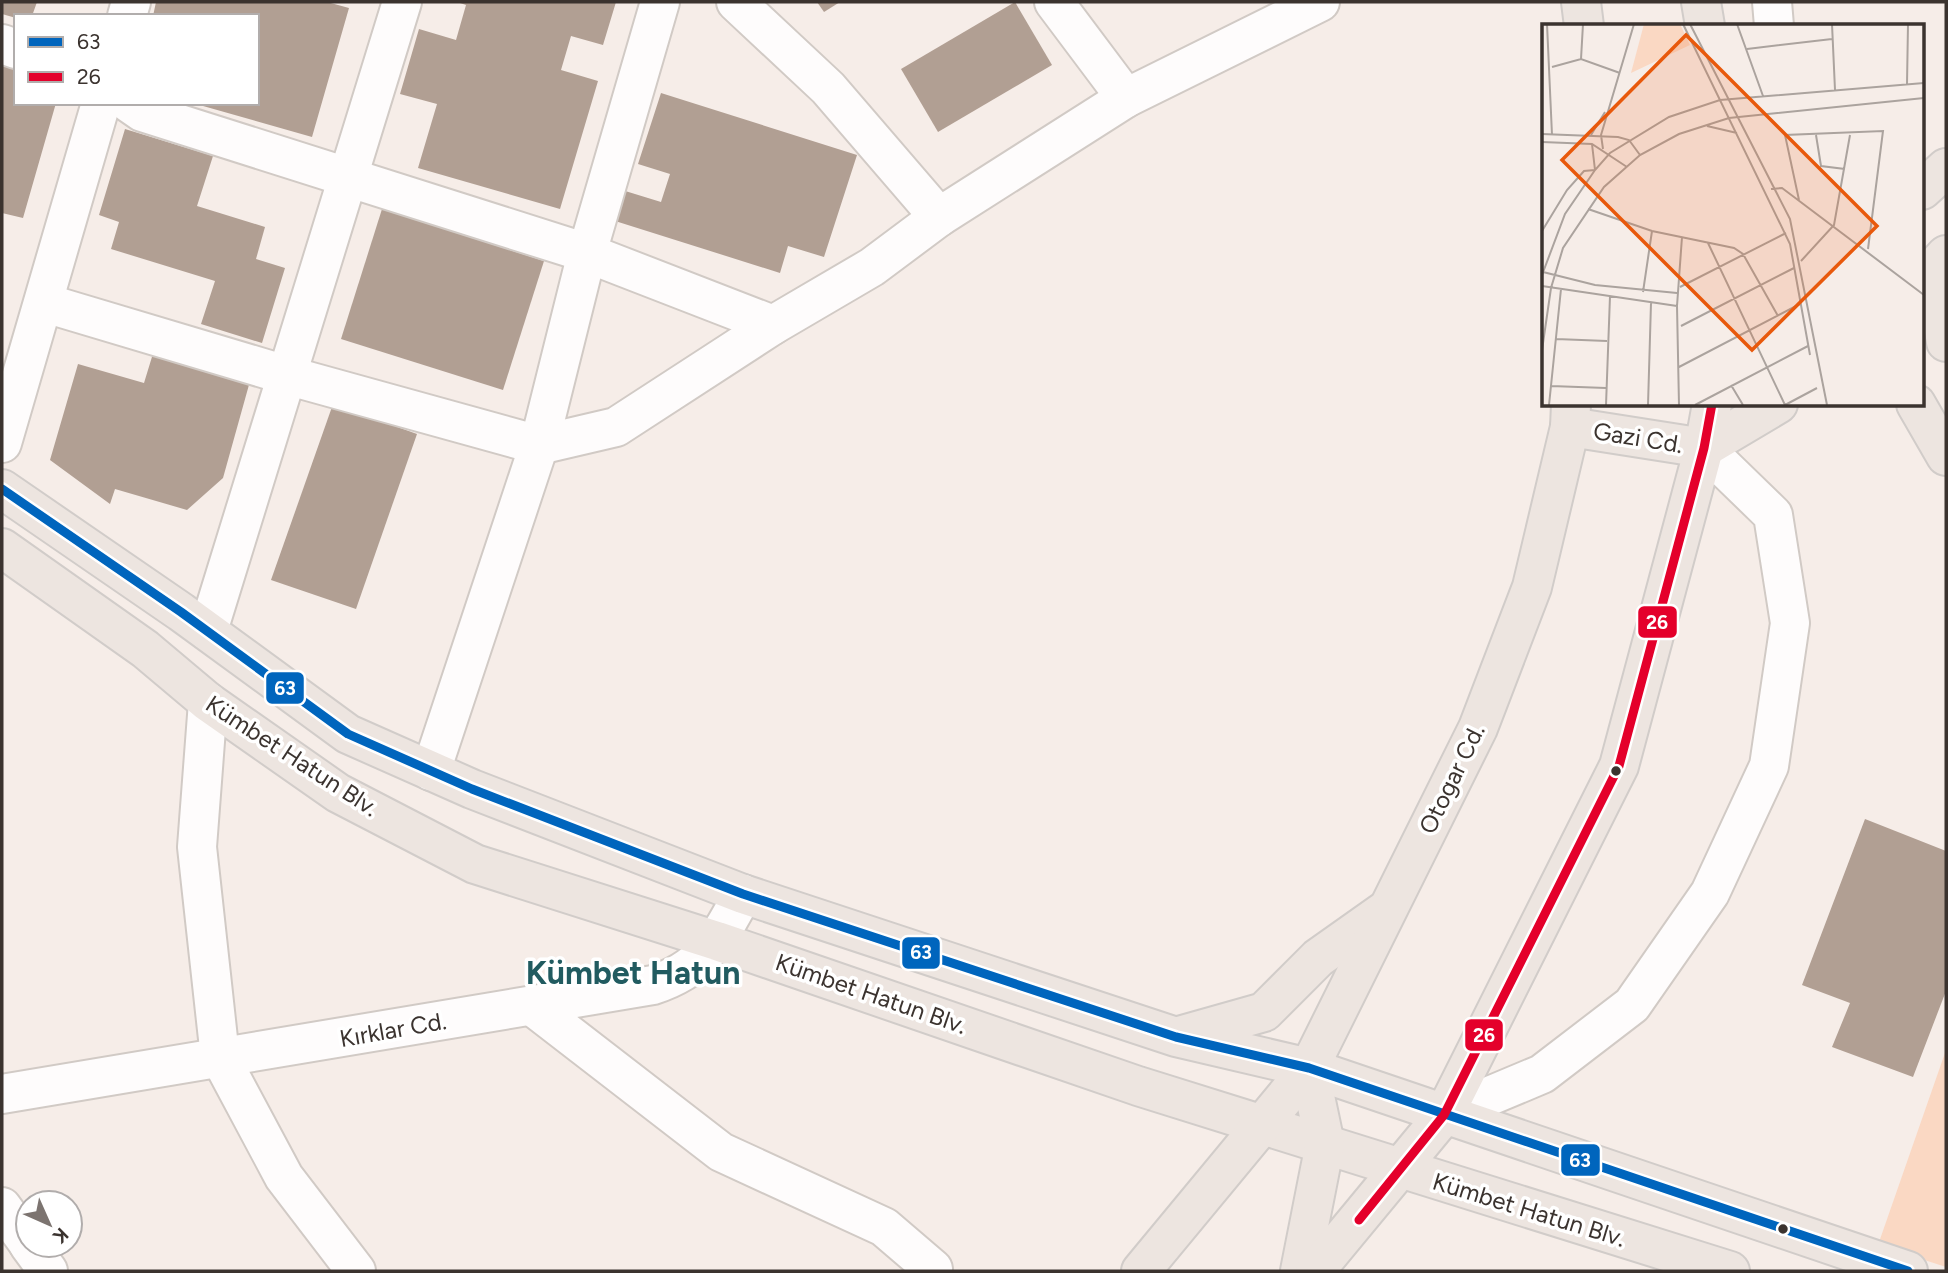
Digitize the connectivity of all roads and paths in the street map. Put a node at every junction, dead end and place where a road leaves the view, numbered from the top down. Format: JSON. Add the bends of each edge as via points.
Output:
{"nodes":[{"id":1,"x":402,"y":2,"type":"edge"},
{"id":2,"x":660,"y":2,"type":"edge"},
{"id":3,"x":736,"y":2,"type":"edge"},
{"id":4,"x":1054,"y":2,"type":"edge"},
{"id":5,"x":1320,"y":2,"type":"edge"},
{"id":6,"x":1581,"y":2,"type":"edge"},
{"id":7,"x":1701,"y":2,"type":"edge"},
{"id":8,"x":1772,"y":2,"type":"edge"},
{"id":9,"x":1584,"y":24,"type":"edge"},
{"id":10,"x":1705,"y":24,"type":"edge"},
{"id":11,"x":1774,"y":24,"type":"edge"},
{"id":12,"x":1126,"y":98,"type":"junction"},
{"id":13,"x":100,"y":105,"type":"edge"},
{"id":14,"x":131,"y":105,"type":"edge"},
{"id":15,"x":1946,"y":168,"type":"edge"},
{"id":16,"x":346,"y":178,"type":"junction"},
{"id":17,"x":1924,"y":188,"type":"edge"},
{"id":18,"x":939,"y":217,"type":"junction"},
{"id":19,"x":587,"y":253,"type":"junction"},
{"id":20,"x":1930,"y":272,"type":"edge"},
{"id":21,"x":45,"y":303,"type":"junction"},
{"id":22,"x":773,"y":326,"type":"junction"},
{"id":23,"x":1944,"y":328,"type":"edge"},
{"id":24,"x":286,"y":375,"type":"junction"},
{"id":25,"x":1712,"y":406,"type":"edge"},
{"id":26,"x":1775,"y":406,"type":"edge"},
{"id":27,"x":1917,"y":406,"type":"edge"},
{"id":28,"x":1571,"y":416,"type":"edge"},
{"id":29,"x":2,"y":443,"type":"edge"},
{"id":30,"x":539,"y":445,"type":"junction"},
{"id":31,"x":1704,"y":448,"type":"junction"},
{"id":32,"x":1946,"y":456,"type":"edge"},
{"id":33,"x":2,"y":489,"type":"edge"},
{"id":34,"x":2,"y":548,"type":"edge"},
{"id":35,"x":208,"y":631,"type":"junction"},
{"id":36,"x":208,"y":702,"type":"junction"},
{"id":37,"x":431,"y":771,"type":"junction"},
{"id":38,"x":743,"y":894,"type":"junction"},
{"id":39,"x":1388,"y":909,"type":"junction"},
{"id":40,"x":717,"y":941,"type":"junction"},
{"id":41,"x":532,"y":1006,"type":"junction"},
{"id":42,"x":1176,"y":1037,"type":"junction"},
{"id":43,"x":220,"y":1057,"type":"junction"},
{"id":44,"x":1309,"y":1068,"type":"junction"},
{"id":45,"x":2,"y":1094,"type":"edge"},
{"id":46,"x":1444,"y":1115,"type":"junction"},
{"id":47,"x":1262,"y":1124,"type":"junction"},
{"id":48,"x":1325,"y":1144,"type":"junction"},
{"id":49,"x":1401,"y":1171,"type":"junction"},
{"id":50,"x":2,"y":1207,"type":"edge"},
{"id":51,"x":14,"y":1223,"type":"edge"},
{"id":52,"x":356,"y":1271,"type":"edge"},
{"id":53,"x":931,"y":1271,"type":"edge"},
{"id":54,"x":1141,"y":1271,"type":"edge"},
{"id":55,"x":1300,"y":1271,"type":"edge"},
{"id":56,"x":1315,"y":1271,"type":"edge"},
{"id":57,"x":1730,"y":1271,"type":"edge"},
{"id":58,"x":1908,"y":1271,"type":"edge"}],
"edges":[{"from":1,"to":16,"type":"street"},
{"from":2,"to":19,"type":"street"},
{"from":3,"to":18,"type":"street","via":[[828,88]]},
{"from":4,"to":12,"type":"street"},
{"from":5,"to":12,"type":"street"},
{"from":6,"to":9,"type":"main road"},
{"from":7,"to":10,"type":"main road"},
{"from":8,"to":11,"type":"street"},
{"from":12,"to":18,"type":"street"},
{"from":13,"to":21,"type":"street"},
{"from":14,"to":16,"type":"street"},
{"from":15,"to":17,"type":"main road"},
{"from":16,"to":19,"type":"street"},
{"from":16,"to":24,"type":"street"},
{"from":18,"to":22,"type":"street","via":[[872,267]]},
{"from":19,"to":22,"type":"street"},
{"from":19,"to":30,"type":"street"},
{"from":20,"to":23,"type":"main road"},
{"from":21,"to":24,"type":"street"},
{"from":21,"to":29,"type":"street"},
{"from":22,"to":30,"type":"street","via":[[616,427]]},
{"from":24,"to":30,"type":"street"},
{"from":24,"to":35,"type":"street"},
{"from":25,"to":31,"type":"main road"},
{"from":26,"to":31,"type":"main road","name":"Gazi Cd."},
{"from":27,"to":32,"type":"main road"},
{"from":28,"to":31,"type":"main road","name":"Gazi Cd."},
{"from":28,"to":39,"type":"main road","name":"Otogar Cd.","via":[[1532,587],[1478,728]]},
{"from":30,"to":37,"type":"street"},
{"from":31,"to":46,"type":"main road","via":[[1619,765]]},
{"from":31,"to":46,"type":"street","via":[[1773,515],[1790,623],[1769,766],[1710,893],[1632,1005],[1542,1074]]},
{"from":33,"to":35,"type":"main road","name":"Kümbet Hatun Blv."},
{"from":34,"to":36,"type":"main road","name":"Kümbet Hatun Blv.","via":[[145,649]]},
{"from":35,"to":37,"type":"main road","name":"Kümbet Hatun Blv.","via":[[348,734]]},
{"from":36,"to":40,"type":"main road","name":"Kümbet Hatun Blv.","via":[[338,793],[475,864]]},
{"from":36,"to":43,"type":"street","via":[[197,846]]},
{"from":37,"to":38,"type":"main road","name":"Kümbet Hatun Blv."},
{"from":38,"to":40,"type":"street","name":"Kırklar Cd."},
{"from":38,"to":42,"type":"main road","name":"Kümbet Hatun Blv."},
{"from":39,"to":42,"type":"main road","via":[[1318,958],[1264,1012]]},
{"from":39,"to":44,"type":"main road","name":"Otogar Cd."},
{"from":40,"to":41,"type":"street","name":"Kırklar Cd.","via":[[700,962],[677,977]]},
{"from":40,"to":47,"type":"main road","name":"Kümbet Hatun Blv."},
{"from":41,"to":43,"type":"street","name":"Kırklar Cd."},
{"from":41,"to":53,"type":"street","via":[[721,1152],[884,1227]]},
{"from":42,"to":44,"type":"main road","name":"Kümbet Hatun Blv."},
{"from":43,"to":45,"type":"street","name":"Kırklar Cd."},
{"from":43,"to":52,"type":"street","via":[[284,1177]]},
{"from":44,"to":46,"type":"main road","name":"Kümbet Hatun Blv."},
{"from":44,"to":47,"type":"main road","name":"Otogar Cd."},
{"from":44,"to":48,"type":"main road"},
{"from":46,"to":49,"type":"main road"},
{"from":46,"to":58,"type":"main road","name":"Kümbet Hatun Blv."},
{"from":47,"to":48,"type":"main road","name":"Kümbet Hatun Blv."},
{"from":47,"to":54,"type":"main road","name":"Otogar Cd."},
{"from":48,"to":49,"type":"main road","name":"Kümbet Hatun Blv."},
{"from":48,"to":55,"type":"main road"},
{"from":49,"to":56,"type":"main road"},
{"from":49,"to":57,"type":"main road","name":"Kümbet Hatun Blv."},
{"from":50,"to":51,"type":"street"}]}
